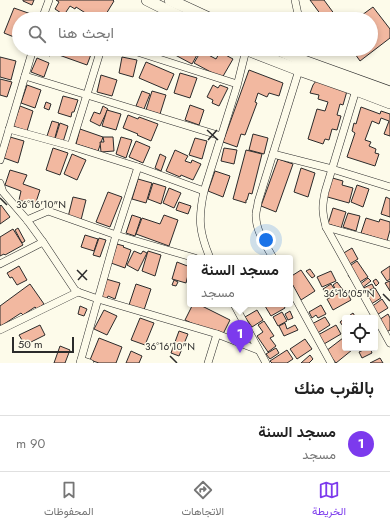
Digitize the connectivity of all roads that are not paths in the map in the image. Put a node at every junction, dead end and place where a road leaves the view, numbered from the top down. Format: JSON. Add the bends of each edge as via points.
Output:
{"nodes":[{"id":1,"x":49,"y":0,"type":"edge"},
{"id":2,"x":147,"y":0,"type":"edge"},
{"id":3,"x":170,"y":0,"type":"edge"},
{"id":4,"x":295,"y":0,"type":"edge"},
{"id":5,"x":45,"y":12,"type":"edge"},
{"id":6,"x":171,"y":12,"type":"edge"},
{"id":7,"x":195,"y":12,"type":"edge"},
{"id":8,"x":298,"y":12,"type":"edge"},
{"id":9,"x":31,"y":56,"type":"edge"},
{"id":10,"x":99,"y":56,"type":"edge"},
{"id":11,"x":150,"y":56,"type":"edge"},
{"id":12,"x":244,"y":56,"type":"edge"},
{"id":13,"x":281,"y":56,"type":"edge"},
{"id":14,"x":301,"y":60,"type":"edge"},
{"id":15,"x":25,"y":76,"type":"junction"},
{"id":16,"x":237,"y":84,"type":"junction"},
{"id":17,"x":356,"y":90,"type":"junction"},
{"id":18,"x":390,"y":92,"type":"edge"},
{"id":19,"x":87,"y":95,"type":"junction"},
{"id":20,"x":390,"y":103,"type":"edge"},
{"id":21,"x":8,"y":129,"type":"junction"},
{"id":22,"x":221,"y":136,"type":"junction"},
{"id":23,"x":71,"y":146,"type":"junction"},
{"id":24,"x":273,"y":154,"type":"junction"},
{"id":25,"x":0,"y":160,"type":"edge"},
{"id":26,"x":138,"y":167,"type":"junction"},
{"id":27,"x":332,"y":170,"type":"junction"},
{"id":28,"x":0,"y":183,"type":"edge"},
{"id":29,"x":390,"y":187,"type":"edge"},
{"id":30,"x":204,"y":191,"type":"junction"},
{"id":31,"x":2,"y":193,"type":"edge"},
{"id":32,"x":26,"y":220,"type":"junction"},
{"id":33,"x":326,"y":227,"type":"junction"},
{"id":34,"x":116,"y":235,"type":"junction"},
{"id":35,"x":43,"y":242,"type":"junction"},
{"id":36,"x":390,"y":245,"type":"edge"},
{"id":37,"x":209,"y":255,"type":"edge"},
{"id":38,"x":271,"y":255,"type":"edge"},
{"id":39,"x":187,"y":256,"type":"edge"},
{"id":40,"x":0,"y":264,"type":"edge"},
{"id":41,"x":78,"y":292,"type":"junction"},
{"id":42,"x":293,"y":293,"type":"edge"},
{"id":43,"x":98,"y":299,"type":"junction"},
{"id":44,"x":236,"y":307,"type":"edge"},
{"id":45,"x":0,"y":330,"type":"edge"},
{"id":46,"x":217,"y":334,"type":"junction"},
{"id":47,"x":390,"y":343,"type":"edge"},
{"id":48,"x":258,"y":350,"type":"junction"},
{"id":49,"x":81,"y":362,"type":"edge"},
{"id":50,"x":90,"y":363,"type":"edge"},
{"id":51,"x":208,"y":363,"type":"edge"},
{"id":52,"x":266,"y":363,"type":"edge"},
{"id":53,"x":331,"y":363,"type":"edge"}],
"edges":[{"from":1,"to":5,"type":"street"},
{"from":2,"to":6,"type":"main road"},
{"from":3,"to":7,"type":"main road"},
{"from":4,"to":8,"type":"street"},
{"from":9,"to":15,"type":"street"},
{"from":10,"to":19,"type":"street"},
{"from":11,"to":16,"type":"street"},
{"from":12,"to":16,"type":"street"},
{"from":13,"to":14,"type":"main road"},
{"from":14,"to":17,"type":"main road"},
{"from":14,"to":18,"type":"main road"},
{"from":14,"to":24,"type":"street"},
{"from":15,"to":19,"type":"street"},
{"from":15,"to":21,"type":"street"},
{"from":16,"to":22,"type":"street"},
{"from":17,"to":20,"type":"main road"},
{"from":17,"to":27,"type":"street"},
{"from":19,"to":22,"type":"street"},
{"from":19,"to":23,"type":"street"},
{"from":21,"to":23,"type":"street"},
{"from":21,"to":25,"type":"street"},
{"from":22,"to":30,"type":"street"},
{"from":23,"to":26,"type":"street"},
{"from":24,"to":27,"type":"street"},
{"from":24,"to":38,"type":"street","via":[[256,215],[257,225]]},
{"from":26,"to":30,"type":"street"},
{"from":26,"to":34,"type":"street"},
{"from":27,"to":29,"type":"street"},
{"from":27,"to":33,"type":"street","via":[[323,205]]},
{"from":28,"to":31,"type":"street"},
{"from":30,"to":37,"type":"street","via":[[200,219]]},
{"from":31,"to":32,"type":"street"},
{"from":32,"to":34,"type":"street","via":[[48,211]]},
{"from":32,"to":35,"type":"street"},
{"from":33,"to":36,"type":"street"},
{"from":33,"to":47,"type":"street"},
{"from":34,"to":39,"type":"street"},
{"from":34,"to":43,"type":"street"},
{"from":35,"to":40,"type":"street"},
{"from":35,"to":41,"type":"street"},
{"from":41,"to":43,"type":"street"},
{"from":41,"to":45,"type":"street"},
{"from":42,"to":53,"type":"street"},
{"from":43,"to":46,"type":"street"},
{"from":43,"to":49,"type":"street"},
{"from":44,"to":48,"type":"street"},
{"from":46,"to":48,"type":"street"},
{"from":46,"to":51,"type":"street"},
{"from":48,"to":52,"type":"street"},
{"from":49,"to":50,"type":"street"}]}
